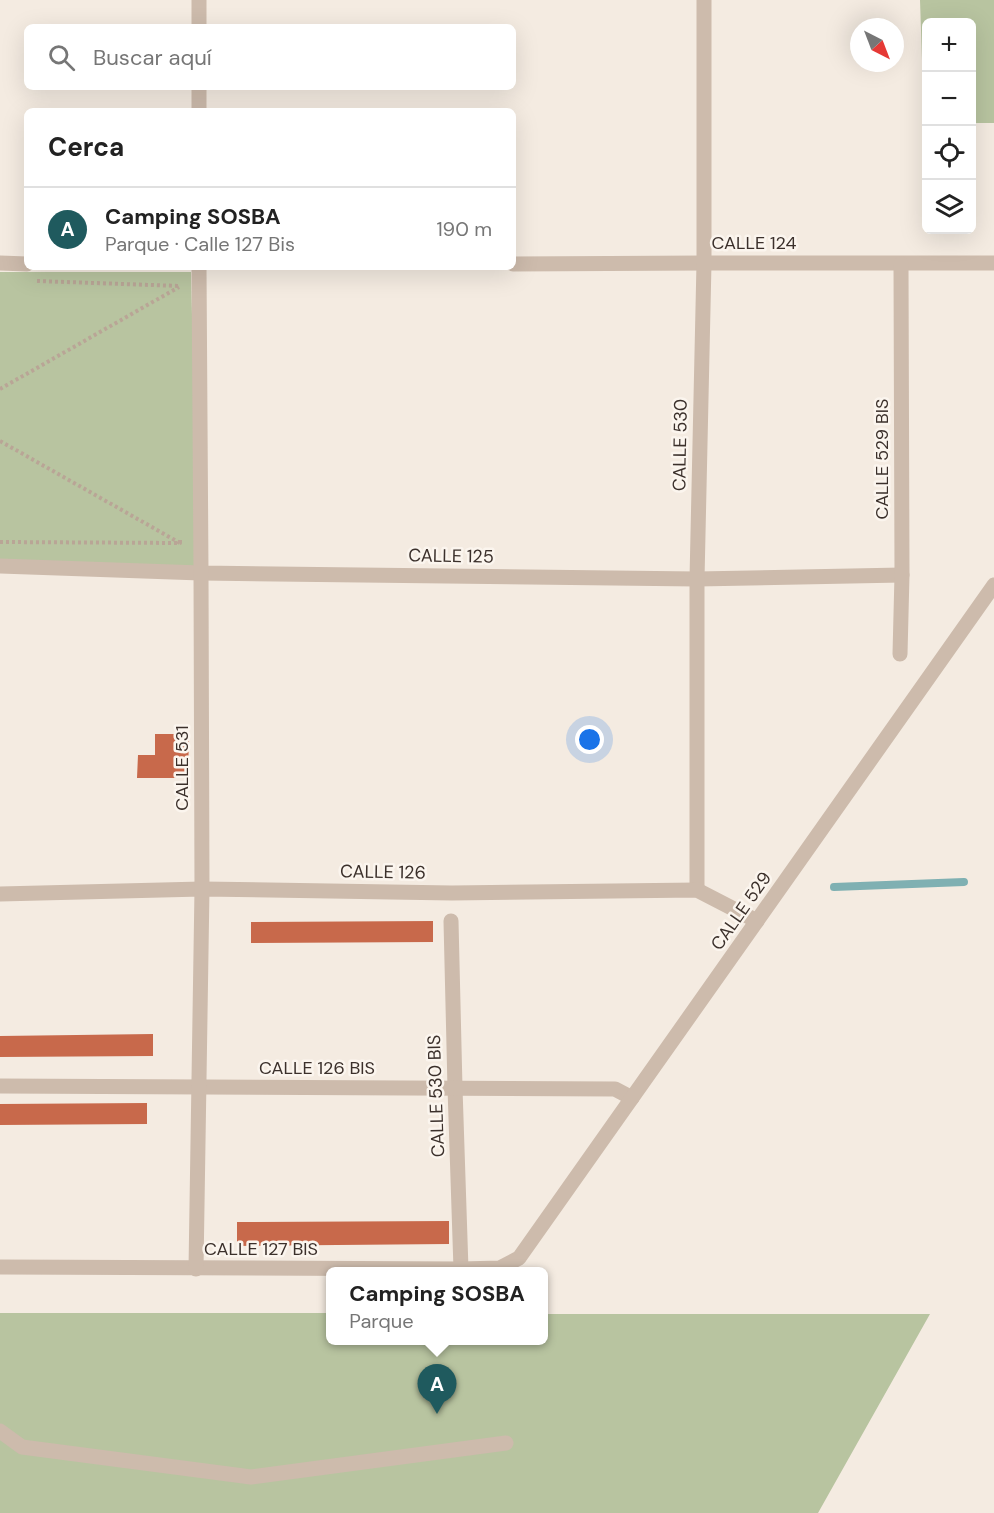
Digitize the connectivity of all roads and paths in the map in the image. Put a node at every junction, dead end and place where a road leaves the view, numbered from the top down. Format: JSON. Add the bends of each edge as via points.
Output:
{"nodes":[{"id":1,"x":199,"y":0,"type":"edge"},
{"id":2,"x":704,"y":0,"type":"edge"},
{"id":3,"x":199,"y":24,"type":"edge"},
{"id":4,"x":199,"y":90,"type":"edge"},
{"id":5,"x":199,"y":108,"type":"edge"},
{"id":6,"x":0,"y":263,"type":"edge"},
{"id":7,"x":704,"y":263,"type":"junction"},
{"id":8,"x":994,"y":263,"type":"edge"},
{"id":9,"x":24,"y":264,"type":"edge"},
{"id":10,"x":516,"y":264,"type":"edge"},
{"id":11,"x":901,"y":264,"type":"junction"},
{"id":12,"x":199,"y":270,"type":"edge"},
{"id":13,"x":187,"y":279,"type":"dead end"},
{"id":14,"x":34,"y":281,"type":"dead end"},
{"id":15,"x":182,"y":286,"type":"junction"},
{"id":16,"x":0,"y":389,"type":"edge"},
{"id":17,"x":0,"y":441,"type":"edge"},
{"id":18,"x":180,"y":531,"type":"dead end"},
{"id":19,"x":0,"y":542,"type":"edge"},
{"id":20,"x":180,"y":543,"type":"junction"},
{"id":21,"x":0,"y":566,"type":"edge"},
{"id":22,"x":201,"y":573,"type":"junction"},
{"id":23,"x":902,"y":574,"type":"junction"},
{"id":24,"x":697,"y":579,"type":"junction"},
{"id":25,"x":994,"y":585,"type":"edge"},
{"id":26,"x":900,"y":654,"type":"dead end"},
{"id":27,"x":202,"y":889,"type":"junction"},
{"id":28,"x":697,"y":890,"type":"junction"},
{"id":29,"x":0,"y":894,"type":"edge"},
{"id":30,"x":452,"y":921,"type":"dead end"},
{"id":31,"x":757,"y":921,"type":"junction"},
{"id":32,"x":0,"y":1086,"type":"edge"},
{"id":33,"x":199,"y":1087,"type":"junction"},
{"id":34,"x":455,"y":1089,"type":"junction"},
{"id":35,"x":632,"y":1098,"type":"junction"},
{"id":36,"x":519,"y":1258,"type":"joint"},
{"id":37,"x":0,"y":1267,"type":"edge"},
{"id":38,"x":461,"y":1267,"type":"edge"},
{"id":39,"x":502,"y":1267,"type":"edge"},
{"id":40,"x":196,"y":1269,"type":"junction"},
{"id":41,"x":326,"y":1269,"type":"edge"},
{"id":42,"x":0,"y":1431,"type":"edge"},
{"id":43,"x":506,"y":1443,"type":"dead end"}],
"edges":[{"from":1,"to":3,"type":"street"},
{"from":2,"to":7,"type":"street","name":"CALLE 530"},
{"from":4,"to":5,"type":"street"},
{"from":6,"to":9,"type":"street"},
{"from":7,"to":10,"type":"street","name":"CALLE 124"},
{"from":7,"to":11,"type":"street","name":"CALLE 124"},
{"from":7,"to":24,"type":"street","name":"CALLE 530"},
{"from":8,"to":11,"type":"street","name":"CALLE 124"},
{"from":11,"to":23,"type":"street","name":"CALLE 529 BIS"},
{"from":12,"to":22,"type":"street","name":"CALLE 531"},
{"from":13,"to":15,"type":"path"},
{"from":14,"to":15,"type":"path"},
{"from":15,"to":16,"type":"path"},
{"from":17,"to":20,"type":"path"},
{"from":18,"to":20,"type":"path"},
{"from":19,"to":20,"type":"path"},
{"from":20,"to":22,"type":"path"},
{"from":21,"to":22,"type":"street","name":"CALLE 125"},
{"from":22,"to":24,"type":"street","name":"CALLE 125"},
{"from":22,"to":27,"type":"street","name":"CALLE 531"},
{"from":23,"to":24,"type":"street","name":"CALLE 125"},
{"from":23,"to":26,"type":"street","name":"CALLE 529 BIS"},
{"from":24,"to":28,"type":"street","name":"CALLE 530"},
{"from":25,"to":31,"type":"street","name":"CALLE 529"},
{"from":27,"to":28,"type":"street","name":"CALLE 126","via":[[452,893]]},
{"from":27,"to":29,"type":"street","name":"CALLE 126"},
{"from":27,"to":33,"type":"street","name":"CALLE 531"},
{"from":28,"to":31,"type":"street","name":"CALLE 126"},
{"from":30,"to":34,"type":"street","name":"CALLE 530 BIS"},
{"from":31,"to":35,"type":"street","name":"CALLE 529"},
{"from":32,"to":33,"type":"street","name":"CALLE 126 BIS"},
{"from":33,"to":34,"type":"street","name":"CALLE 126 BIS"},
{"from":33,"to":40,"type":"street","name":"CALLE 531"},
{"from":34,"to":35,"type":"street","name":"CALLE 126 BIS","via":[[615,1089]]},
{"from":34,"to":38,"type":"street","name":"CALLE 530 BIS"},
{"from":35,"to":36,"type":"street","name":"CALLE 529"},
{"from":36,"to":39,"type":"street","name":"CALLE 127 BIS"},
{"from":37,"to":40,"type":"street","name":"CALLE 127 BIS"},
{"from":40,"to":41,"type":"street","name":"CALLE 127 BIS"},
{"from":42,"to":43,"type":"street","via":[[22,1447],[251,1477]]}]}
